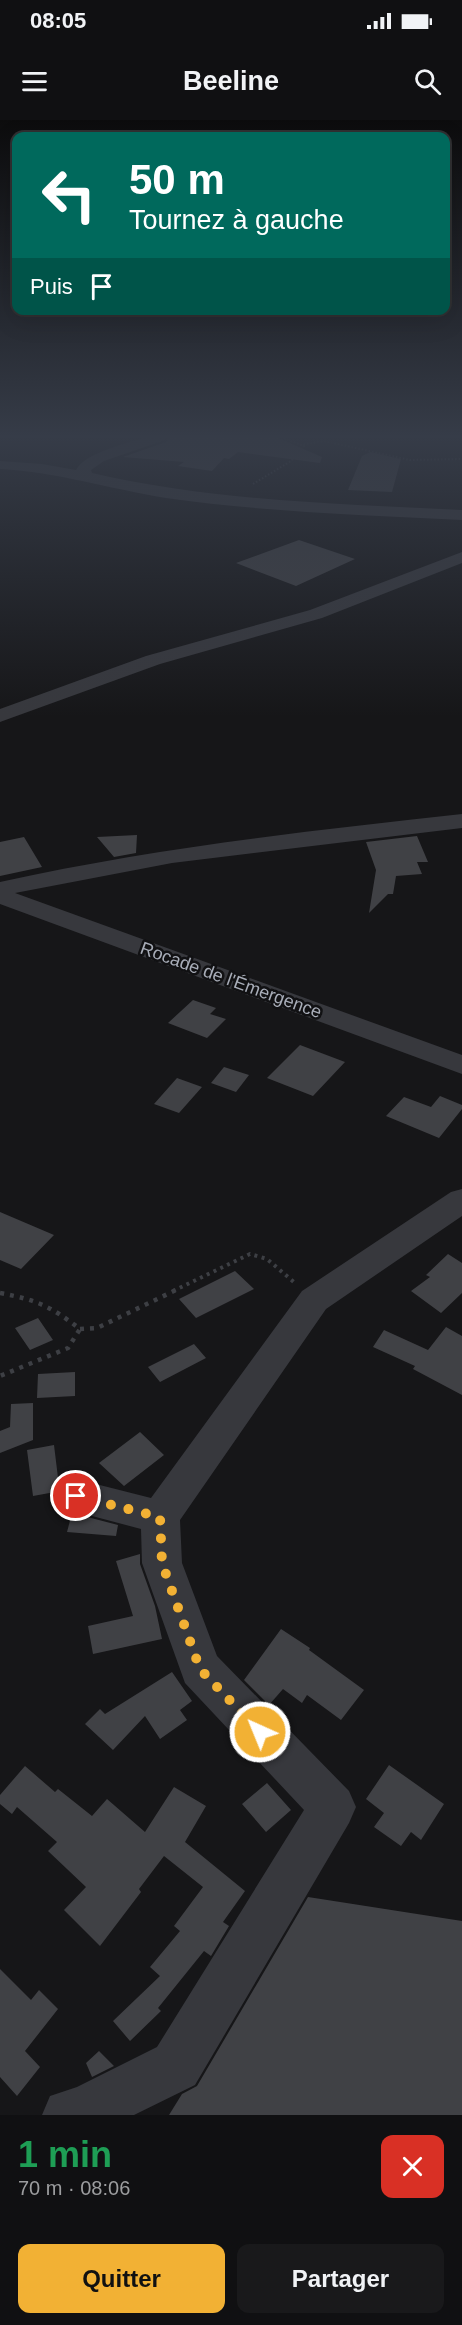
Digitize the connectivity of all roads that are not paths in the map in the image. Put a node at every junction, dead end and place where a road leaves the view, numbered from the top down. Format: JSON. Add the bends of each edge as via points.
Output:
{"nodes":[{"id":1,"x":462,"y":557,"type":"edge"},
{"id":2,"x":0,"y":716,"type":"edge"},
{"id":3,"x":462,"y":821,"type":"edge"},
{"id":4,"x":0,"y":889,"type":"edge"},
{"id":5,"x":0,"y":896,"type":"edge"},
{"id":6,"x":462,"y":1065,"type":"edge"},
{"id":7,"x":462,"y":1200,"type":"edge"},
{"id":8,"x":76,"y":1496,"type":"dead end"},
{"id":9,"x":160,"y":1517,"type":"junction"},
{"id":10,"x":69,"y":2115,"type":"edge"}],
"edges":[{"from":1,"to":2,"type":"street","via":[[326,610],[153,660]]},
{"from":3,"to":4,"type":"street","via":[[221,849],[64,874]]},
{"from":5,"to":6,"type":"street","name":"Rocade de l'Émergence"},
{"from":7,"to":9,"type":"street","via":[[314,1300]]},
{"from":8,"to":9,"type":"street"},
{"from":9,"to":10,"type":"street","via":[[162,1563],[200,1669],[333,1807],[176,2066],[81,2113]]}]}
